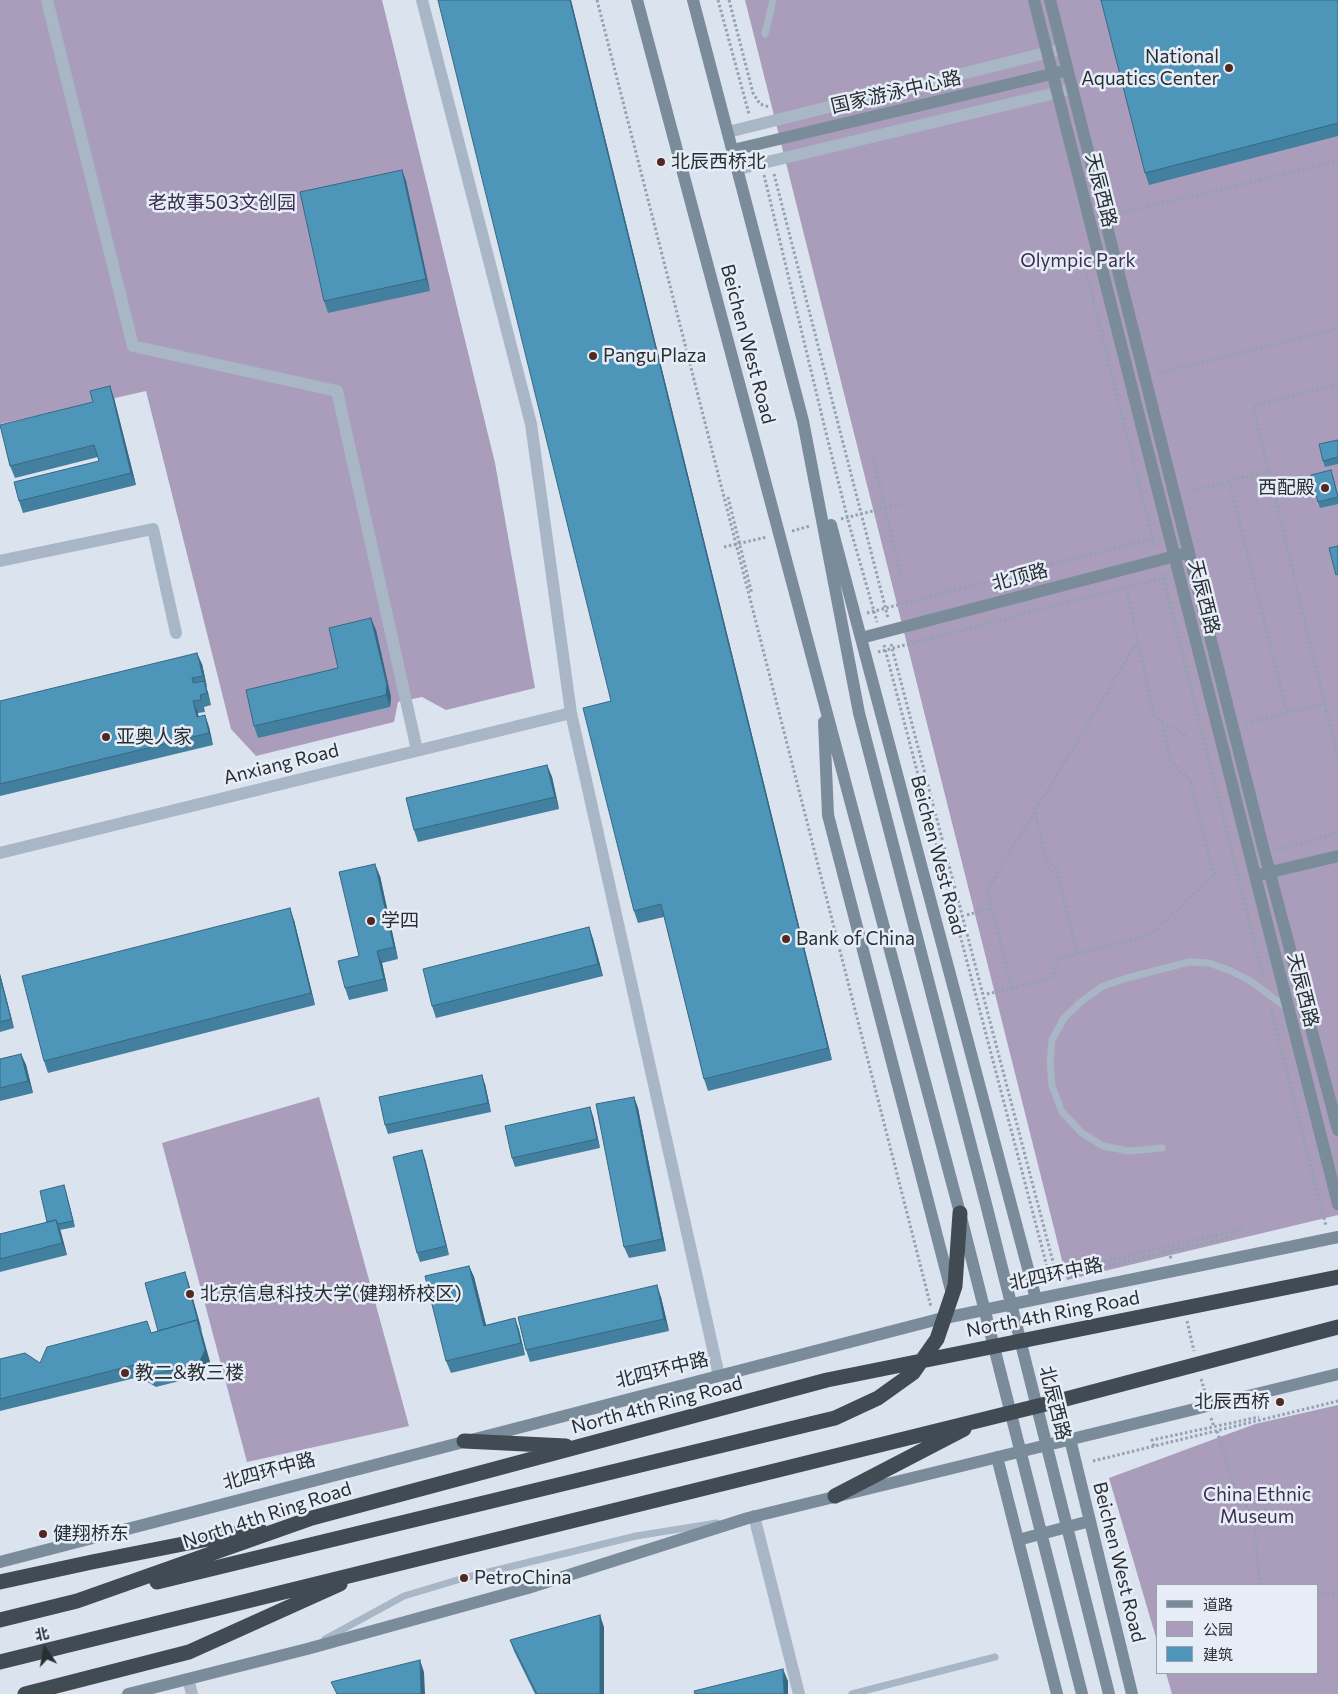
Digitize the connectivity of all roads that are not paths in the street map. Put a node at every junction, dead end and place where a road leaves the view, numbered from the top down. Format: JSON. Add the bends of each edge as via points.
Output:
{"nodes":[{"id":1,"x":47,"y":0,"type":"edge"},
{"id":2,"x":422,"y":0,"type":"edge"},
{"id":3,"x":637,"y":0,"type":"edge"},
{"id":4,"x":693,"y":0,"type":"edge"},
{"id":5,"x":773,"y":0,"type":"edge"},
{"id":6,"x":1034,"y":0,"type":"edge"},
{"id":7,"x":1050,"y":0,"type":"edge"},
{"id":8,"x":765,"y":34,"type":"dead end"},
{"id":9,"x":1062,"y":49,"type":"junction"},
{"id":10,"x":1047,"y":52,"type":"junction"},
{"id":11,"x":1068,"y":71,"type":"junction"},
{"id":12,"x":1053,"y":74,"type":"junction"},
{"id":13,"x":1072,"y":89,"type":"junction"},
{"id":14,"x":1057,"y":93,"type":"junction"},
{"id":15,"x":728,"y":132,"type":"junction"},
{"id":16,"x":733,"y":150,"type":"junction"},
{"id":17,"x":738,"y":169,"type":"junction"},
{"id":18,"x":804,"y":421,"type":"junction"},
{"id":19,"x":1189,"y":552,"type":"junction"},
{"id":20,"x":1174,"y":556,"type":"junction"},
{"id":21,"x":0,"y":562,"type":"edge"},
{"id":22,"x":176,"y":633,"type":"dead end"},
{"id":23,"x":861,"y":638,"type":"junction"},
{"id":24,"x":823,"y":697,"type":"junction"},
{"id":25,"x":571,"y":713,"type":"junction"},
{"id":26,"x":417,"y":750,"type":"junction"},
{"id":27,"x":0,"y":853,"type":"edge"},
{"id":28,"x":1338,"y":856,"type":"edge"},
{"id":29,"x":1270,"y":872,"type":"junction"},
{"id":30,"x":1255,"y":876,"type":"junction"},
{"id":31,"x":1289,"y":1010,"type":"junction"},
{"id":32,"x":1338,"y":1130,"type":"edge"},
{"id":33,"x":1162,"y":1148,"type":"dead end"},
{"id":34,"x":986,"y":1204,"type":"joint"},
{"id":35,"x":1338,"y":1204,"type":"edge"},
{"id":36,"x":960,"y":1213,"type":"junction"},
{"id":37,"x":1333,"y":1238,"type":"edge"},
{"id":38,"x":1338,"y":1277,"type":"edge"},
{"id":39,"x":1036,"y":1299,"type":"junction"},
{"id":40,"x":957,"y":1315,"type":"junction"},
{"id":41,"x":1338,"y":1327,"type":"edge"},
{"id":42,"x":1338,"y":1374,"type":"edge"},
{"id":43,"x":719,"y":1376,"type":"junction"},
{"id":44,"x":987,"y":1417,"type":"junction"},
{"id":45,"x":1070,"y":1439,"type":"junction"},
{"id":46,"x":464,"y":1440,"type":"junction"},
{"id":47,"x":580,"y":1446,"type":"junction"},
{"id":48,"x":997,"y":1457,"type":"junction"},
{"id":49,"x":835,"y":1496,"type":"junction"},
{"id":50,"x":751,"y":1517,"type":"junction"},
{"id":51,"x":312,"y":1518,"type":"junction"},
{"id":52,"x":1090,"y":1521,"type":"junction"},
{"id":53,"x":1018,"y":1540,"type":"junction"},
{"id":54,"x":0,"y":1562,"type":"edge"},
{"id":55,"x":376,"y":1568,"type":"junction"},
{"id":56,"x":0,"y":1582,"type":"edge"},
{"id":57,"x":77,"y":1601,"type":"junction"},
{"id":58,"x":0,"y":1620,"type":"edge"},
{"id":59,"x":307,"y":1649,"type":"junction"},
{"id":60,"x":995,"y":1657,"type":"dead end"},
{"id":61,"x":0,"y":1662,"type":"edge"},
{"id":62,"x":188,"y":1679,"type":"junction"},
{"id":63,"x":25,"y":1694,"type":"edge"},
{"id":64,"x":128,"y":1694,"type":"edge"},
{"id":65,"x":192,"y":1694,"type":"edge"},
{"id":66,"x":799,"y":1694,"type":"edge"},
{"id":67,"x":852,"y":1694,"type":"edge"},
{"id":68,"x":1058,"y":1694,"type":"edge"},
{"id":69,"x":1082,"y":1694,"type":"edge"},
{"id":70,"x":1109,"y":1694,"type":"edge"},
{"id":71,"x":1132,"y":1694,"type":"edge"}],
"edges":[{"from":1,"to":26,"type":"street","via":[[133,346],[337,391]]},
{"from":2,"to":25,"type":"street","via":[[532,424]]},
{"from":3,"to":24,"type":"street","name":"Beichen West Road"},
{"from":4,"to":15,"type":"street","name":"Beichen West Road"},
{"from":5,"to":8,"type":"lane"},
{"from":6,"to":10,"type":"street","name":"天辰西路"},
{"from":7,"to":9,"type":"street","name":"天辰西路"},
{"from":9,"to":10,"type":"street"},
{"from":9,"to":11,"type":"street","name":"天辰西路"},
{"from":10,"to":12,"type":"street","name":"天辰西路"},
{"from":10,"to":15,"type":"street"},
{"from":11,"to":12,"type":"street","name":"国家游泳中心路"},
{"from":11,"to":13,"type":"street","name":"天辰西路"},
{"from":12,"to":14,"type":"street","name":"天辰西路"},
{"from":12,"to":16,"type":"street","name":"国家游泳中心路"},
{"from":13,"to":14,"type":"street"},
{"from":13,"to":19,"type":"street","name":"天辰西路"},
{"from":14,"to":17,"type":"street"},
{"from":14,"to":20,"type":"street","name":"天辰西路"},
{"from":15,"to":16,"type":"street","name":"Beichen West Road"},
{"from":16,"to":17,"type":"street","name":"Beichen West Road"},
{"from":17,"to":18,"type":"street","name":"Beichen West Road"},
{"from":18,"to":23,"type":"street","name":"Beichen West Road"},
{"from":18,"to":34,"type":"street","name":"Beichen West Road","via":[[859,712]]},
{"from":19,"to":20,"type":"street","name":"北顶路"},
{"from":19,"to":29,"type":"street","name":"天辰西路"},
{"from":20,"to":23,"type":"street","name":"北顶路"},
{"from":20,"to":30,"type":"street","name":"天辰西路"},
{"from":21,"to":22,"type":"street","via":[[153,528]]},
{"from":23,"to":39,"type":"street","name":"Beichen West Road"},
{"from":24,"to":36,"type":"street","name":"Beichen West Road"},
{"from":24,"to":40,"type":"street","name":"Beichen West Road","via":[[828,815]]},
{"from":25,"to":26,"type":"street","name":"Anxiang Road"},
{"from":25,"to":43,"type":"street"},
{"from":26,"to":27,"type":"street","name":"Anxiang Road"},
{"from":28,"to":29,"type":"street"},
{"from":29,"to":30,"type":"street"},
{"from":29,"to":32,"type":"street","name":"天辰西路"},
{"from":30,"to":31,"type":"street","name":"天辰西路"},
{"from":31,"to":33,"type":"lane","via":[[1267,992],[1231,971],[1209,963],[1189,962],[1103,986],[1064,1018],[1052,1040],[1050,1062],[1052,1086],[1062,1112],[1082,1133],[1103,1146],[1129,1151]]},
{"from":31,"to":35,"type":"street","name":"天辰西路"},
{"from":34,"to":70,"type":"street","name":"北辰西路"},
{"from":36,"to":57,"type":"highway","via":[[955,1286],[937,1339],[913,1373],[878,1398],[835,1418]]},
{"from":36,"to":69,"type":"street"},
{"from":37,"to":39,"type":"street","name":"北四环中路"},
{"from":38,"to":47,"type":"highway","name":"North 4th Ring Road","via":[[828,1380]]},
{"from":39,"to":40,"type":"street","name":"北四环中路"},
{"from":40,"to":43,"type":"street","name":"北四环中路"},
{"from":41,"to":44,"type":"highway"},
{"from":42,"to":45,"type":"street"},
{"from":43,"to":46,"type":"street","name":"北四环中路"},
{"from":44,"to":49,"type":"highway"},
{"from":44,"to":55,"type":"highway"},
{"from":45,"to":48,"type":"street"},
{"from":45,"to":52,"type":"street","name":"Beichen West Road"},
{"from":46,"to":47,"type":"highway"},
{"from":46,"to":54,"type":"street","name":"北四环中路"},
{"from":47,"to":51,"type":"highway","name":"North 4th Ring Road"},
{"from":48,"to":49,"type":"street"},
{"from":48,"to":53,"type":"street"},
{"from":49,"to":50,"type":"street"},
{"from":50,"to":59,"type":"street","via":[[528,1588]]},
{"from":50,"to":59,"type":"lane","via":[[636,1536],[464,1578],[404,1596]]},
{"from":50,"to":66,"type":"street"},
{"from":51,"to":56,"type":"highway"},
{"from":51,"to":57,"type":"highway","name":"North 4th Ring Road"},
{"from":52,"to":53,"type":"street"},
{"from":52,"to":71,"type":"street","name":"Beichen West Road"},
{"from":53,"to":68,"type":"street"},
{"from":55,"to":61,"type":"highway"},
{"from":55,"to":63,"type":"highway","via":[[189,1652]]},
{"from":57,"to":58,"type":"highway","name":"North 4th Ring Road"},
{"from":59,"to":62,"type":"street"},
{"from":60,"to":67,"type":"lane"},
{"from":62,"to":64,"type":"street"},
{"from":62,"to":65,"type":"street"}]}
